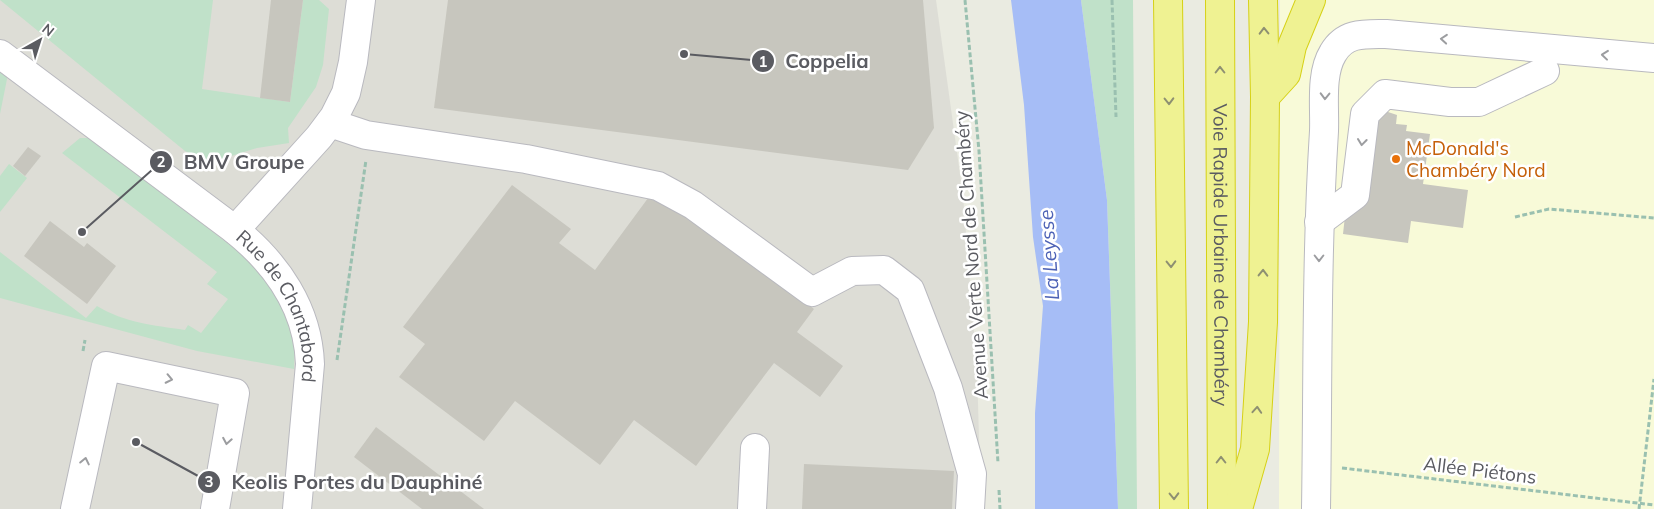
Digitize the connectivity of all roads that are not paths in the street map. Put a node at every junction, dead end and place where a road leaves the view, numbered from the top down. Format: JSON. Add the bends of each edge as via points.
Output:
{"nodes":[{"id":1,"x":361,"y":0,"type":"edge"},
{"id":2,"x":1168,"y":0,"type":"edge"},
{"id":3,"x":1220,"y":0,"type":"edge"},
{"id":4,"x":1263,"y":0,"type":"edge"},
{"id":5,"x":1295,"y":0,"type":"edge"},
{"id":6,"x":1311,"y":0,"type":"edge"},
{"id":7,"x":1292,"y":46,"type":"junction"},
{"id":8,"x":0,"y":54,"type":"edge"},
{"id":9,"x":1654,"y":58,"type":"edge"},
{"id":10,"x":1265,"y":97,"type":"junction"},
{"id":11,"x":1380,"y":99,"type":"junction"},
{"id":12,"x":330,"y":123,"type":"junction"},
{"id":13,"x":1319,"y":222,"type":"junction"},
{"id":14,"x":235,"y":230,"type":"junction"},
{"id":15,"x":755,"y":448,"type":"dead end"},
{"id":16,"x":76,"y":509,"type":"edge"},
{"id":17,"x":214,"y":509,"type":"edge"},
{"id":18,"x":297,"y":509,"type":"edge"},
{"id":19,"x":752,"y":509,"type":"edge"},
{"id":20,"x":970,"y":509,"type":"edge"},
{"id":21,"x":1174,"y":509,"type":"edge"},
{"id":22,"x":1222,"y":509,"type":"edge"},
{"id":23,"x":1238,"y":509,"type":"edge"},
{"id":24,"x":1316,"y":509,"type":"edge"}],
"edges":[{"from":1,"to":12,"type":"street","name":"Rue de Chantabord","via":[[346,93]]},
{"from":2,"to":21,"type":"highway","one_way":true},
{"from":22,"to":3,"type":"highway","name":"Voie Rapide Urbaine de Chambéry","one_way":true},
{"from":10,"to":4,"type":"highway","one_way":true},
{"from":5,"to":7,"type":"street"},
{"from":6,"to":7,"type":"highway"},
{"from":7,"to":10,"type":"highway","via":[[1286,74]]},
{"from":8,"to":14,"type":"street"},
{"from":9,"to":13,"type":"street","one_way":true,"via":[[1386,34],[1356,34],[1347,38],[1333,52],[1325,82]]},
{"from":23,"to":10,"type":"highway","one_way":true,"via":[[1255,449],[1263,322]]},
{"from":11,"to":11,"type":"street","via":[[1454,117],[1473,117],[1496,108],[1545,72],[1479,102]]},
{"from":11,"to":13,"type":"street","one_way":true,"via":[[1365,114],[1355,195]]},
{"from":12,"to":14,"type":"street","name":"Rue de Chantabord"},
{"from":12,"to":20,"type":"street","via":[[366,135],[526,159],[658,186],[693,205],[812,292],[852,271],[884,270],[910,290],[948,388],[972,474]]},
{"from":13,"to":24,"type":"street","one_way":true},
{"from":14,"to":18,"type":"street","name":"Rue de Chantabord","via":[[259,249],[282,280],[302,318],[309,346]]},
{"from":15,"to":19,"type":"street"},
{"from":16,"to":17,"type":"street","one_way":true,"via":[[106,366],[235,393]]}]}
